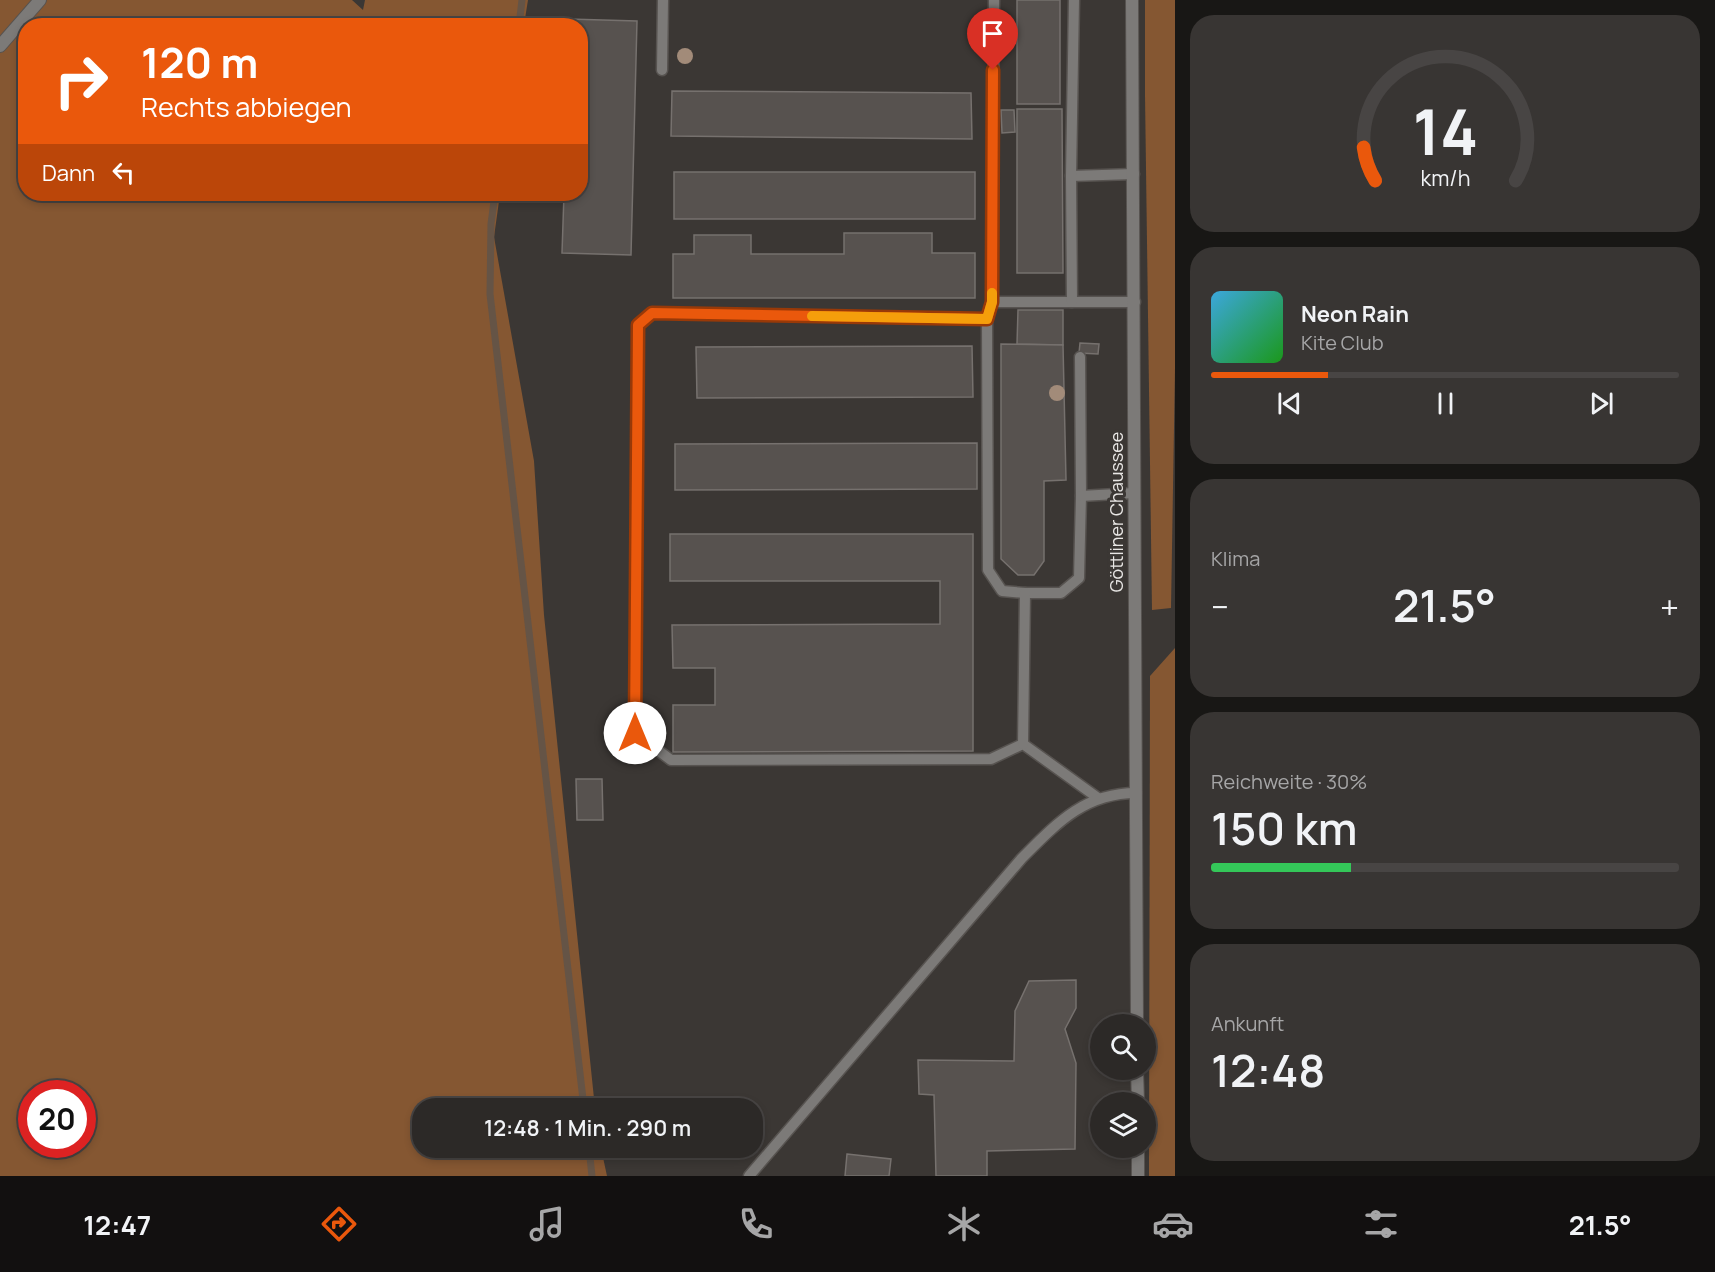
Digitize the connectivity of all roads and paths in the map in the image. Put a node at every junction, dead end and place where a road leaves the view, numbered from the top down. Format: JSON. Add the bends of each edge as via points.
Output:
{"nodes":[{"id":1,"x":40,"y":0,"type":"edge"},
{"id":2,"x":663,"y":0,"type":"edge"},
{"id":3,"x":994,"y":0,"type":"edge"},
{"id":4,"x":1074,"y":0,"type":"edge"},
{"id":5,"x":1132,"y":0,"type":"edge"},
{"id":6,"x":24,"y":18,"type":"edge"},
{"id":7,"x":18,"y":25,"type":"edge"},
{"id":8,"x":0,"y":46,"type":"edge"},
{"id":9,"x":662,"y":70,"type":"dead end"},
{"id":10,"x":1134,"y":174,"type":"junction"},
{"id":11,"x":1071,"y":176,"type":"junction"},
{"id":12,"x":992,"y":302,"type":"junction"},
{"id":13,"x":1072,"y":302,"type":"junction"},
{"id":14,"x":1135,"y":302,"type":"junction"},
{"id":15,"x":987,"y":319,"type":"junction"},
{"id":16,"x":1080,"y":357,"type":"dead end"},
{"id":17,"x":1134,"y":493,"type":"junction"},
{"id":18,"x":1081,"y":496,"type":"junction"},
{"id":19,"x":1024,"y":593,"type":"junction"},
{"id":20,"x":1023,"y":744,"type":"junction"},
{"id":21,"x":1136,"y":793,"type":"junction"},
{"id":22,"x":1098,"y":798,"type":"junction"},
{"id":23,"x":1137,"y":1014,"type":"edge"},
{"id":24,"x":1138,"y":1158,"type":"edge"},
{"id":25,"x":749,"y":1176,"type":"edge"},
{"id":26,"x":1138,"y":1176,"type":"edge"}],
"edges":[{"from":1,"to":6,"type":"street"},
{"from":2,"to":9,"type":"lane"},
{"from":3,"to":12,"type":"lane"},
{"from":4,"to":11,"type":"lane"},
{"from":5,"to":10,"type":"street","name":"Göttliner Chaussee"},
{"from":7,"to":8,"type":"street"},
{"from":10,"to":11,"type":"lane"},
{"from":10,"to":14,"type":"street","name":"Göttliner Chaussee"},
{"from":11,"to":13,"type":"lane"},
{"from":12,"to":13,"type":"lane"},
{"from":12,"to":15,"type":"lane"},
{"from":13,"to":14,"type":"lane"},
{"from":14,"to":17,"type":"street","name":"Göttliner Chaussee"},
{"from":15,"to":19,"type":"lane","via":[[988,570],[1002,591]]},
{"from":15,"to":20,"type":"lane","via":[[652,313],[638,325],[635,733],[671,760],[991,759]]},
{"from":16,"to":18,"type":"lane"},
{"from":17,"to":18,"type":"lane"},
{"from":17,"to":21,"type":"street","name":"Göttliner Chaussee"},
{"from":18,"to":19,"type":"lane","via":[[1079,578],[1061,592]]},
{"from":19,"to":20,"type":"lane"},
{"from":20,"to":22,"type":"lane"},
{"from":21,"to":22,"type":"lane"},
{"from":21,"to":23,"type":"street","name":"Göttliner Chaussee"},
{"from":22,"to":25,"type":"lane","via":[[1061,820],[1022,858]]},
{"from":24,"to":26,"type":"street"}]}
